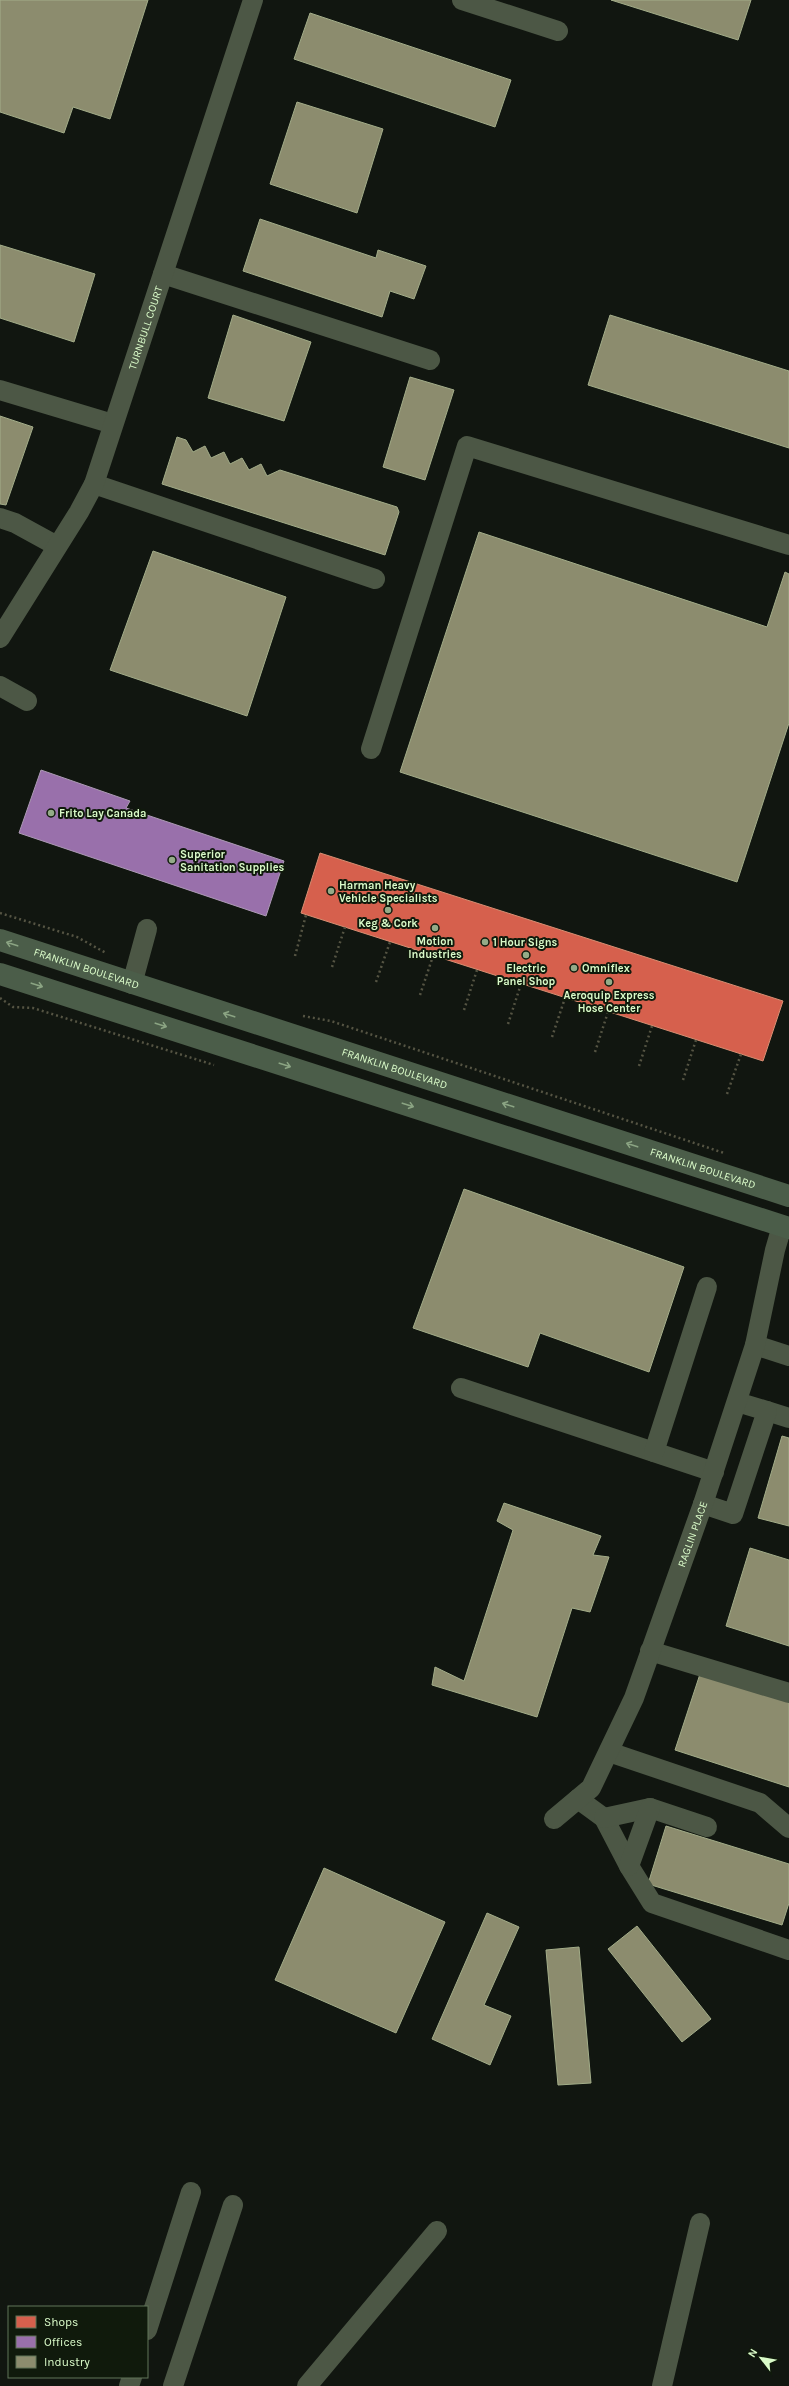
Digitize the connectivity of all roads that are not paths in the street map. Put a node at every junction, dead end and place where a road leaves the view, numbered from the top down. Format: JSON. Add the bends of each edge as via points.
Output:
{"nodes":[{"id":1,"x":253,"y":0,"type":"edge"},
{"id":2,"x":462,"y":0,"type":"edge"},
{"id":3,"x":558,"y":31,"type":"dead end"},
{"id":4,"x":162,"y":274,"type":"junction"},
{"id":5,"x":430,"y":360,"type":"dead end"},
{"id":6,"x":0,"y":390,"type":"edge"},
{"id":7,"x":113,"y":424,"type":"junction"},
{"id":8,"x":94,"y":484,"type":"junction"},
{"id":9,"x":0,"y":518,"type":"edge"},
{"id":10,"x":789,"y":545,"type":"edge"},
{"id":11,"x":57,"y":546,"type":"junction"},
{"id":12,"x":375,"y":579,"type":"dead end"},
{"id":13,"x":0,"y":638,"type":"edge"},
{"id":14,"x":0,"y":686,"type":"edge"},
{"id":15,"x":28,"y":701,"type":"dead end"},
{"id":16,"x":371,"y":749,"type":"dead end"},
{"id":17,"x":147,"y":929,"type":"dead end"},
{"id":18,"x":0,"y":940,"type":"edge"},
{"id":19,"x":0,"y":974,"type":"edge"},
{"id":20,"x":132,"y":984,"type":"junction"},
{"id":21,"x":789,"y":1196,"type":"edge"},
{"id":22,"x":786,"y":1227,"type":"edge"},
{"id":23,"x":708,"y":1288,"type":"dead end"},
{"id":24,"x":755,"y":1345,"type":"junction"},
{"id":25,"x":789,"y":1356,"type":"edge"},
{"id":26,"x":461,"y":1388,"type":"dead end"},
{"id":27,"x":737,"y":1402,"type":"junction"},
{"id":28,"x":767,"y":1411,"type":"junction"},
{"id":29,"x":789,"y":1418,"type":"edge"},
{"id":30,"x":654,"y":1452,"type":"junction"},
{"id":31,"x":714,"y":1472,"type":"junction"},
{"id":32,"x":703,"y":1504,"type":"junction"},
{"id":33,"x":650,"y":1651,"type":"junction"},
{"id":34,"x":789,"y":1693,"type":"edge"},
{"id":35,"x":609,"y":1752,"type":"junction"},
{"id":36,"x":578,"y":1799,"type":"junction"},
{"id":37,"x":650,"y":1808,"type":"junction"},
{"id":38,"x":604,"y":1818,"type":"junction"},
{"id":39,"x":554,"y":1819,"type":"dead end"},
{"id":40,"x":708,"y":1827,"type":"dead end"},
{"id":41,"x":789,"y":1828,"type":"edge"},
{"id":42,"x":629,"y":1866,"type":"junction"},
{"id":43,"x":789,"y":1950,"type":"edge"},
{"id":44,"x":191,"y":2192,"type":"dead end"},
{"id":45,"x":232,"y":2205,"type":"dead end"},
{"id":46,"x":700,"y":2223,"type":"dead end"},
{"id":47,"x":437,"y":2231,"type":"dead end"},
{"id":48,"x":148,"y":2327,"type":"edge"},
{"id":49,"x":173,"y":2386,"type":"edge"},
{"id":50,"x":307,"y":2386,"type":"edge"},
{"id":51,"x":662,"y":2386,"type":"edge"}],
"edges":[{"from":1,"to":4,"type":"street","name":"TURNBULL COURT"},
{"from":2,"to":3,"type":"street"},
{"from":4,"to":5,"type":"street"},
{"from":4,"to":7,"type":"street","name":"TURNBULL COURT"},
{"from":6,"to":7,"type":"street"},
{"from":7,"to":8,"type":"street","name":"TURNBULL COURT"},
{"from":8,"to":11,"type":"street","name":"TURNBULL COURT"},
{"from":8,"to":12,"type":"street"},
{"from":9,"to":11,"type":"street","via":[[15,523]]},
{"from":10,"to":16,"type":"street","via":[[467,446]]},
{"from":11,"to":13,"type":"street","name":"TURNBULL COURT"},
{"from":14,"to":15,"type":"street"},
{"from":17,"to":20,"type":"street"},
{"from":20,"to":18,"type":"main road","name":"FRANKLIN BOULEVARD","one_way":true},
{"from":19,"to":22,"type":"main road","one_way":true},
{"from":21,"to":20,"type":"main road","name":"FRANKLIN BOULEVARD","one_way":true},
{"from":22,"to":24,"type":"street","name":"RAGLIN PLACE","via":[[774,1250]]},
{"from":23,"to":30,"type":"street"},
{"from":24,"to":25,"type":"street"},
{"from":24,"to":27,"type":"street","name":"RAGLIN PLACE"},
{"from":26,"to":30,"type":"street"},
{"from":27,"to":28,"type":"street"},
{"from":27,"to":31,"type":"street","name":"RAGLIN PLACE"},
{"from":28,"to":29,"type":"street"},
{"from":28,"to":32,"type":"street","via":[[733,1514]]},
{"from":30,"to":31,"type":"street"},
{"from":31,"to":32,"type":"street","name":"RAGLIN PLACE"},
{"from":32,"to":33,"type":"street","name":"RAGLIN PLACE"},
{"from":33,"to":34,"type":"street"},
{"from":33,"to":35,"type":"street","name":"RAGLIN PLACE","via":[[634,1698]]},
{"from":35,"to":36,"type":"street","name":"RAGLIN PLACE","via":[[591,1788]]},
{"from":35,"to":41,"type":"street","via":[[760,1803]]},
{"from":36,"to":38,"type":"street"},
{"from":36,"to":39,"type":"street","name":"RAGLIN PLACE"},
{"from":37,"to":38,"type":"street"},
{"from":37,"to":40,"type":"street"},
{"from":37,"to":42,"type":"street"},
{"from":38,"to":42,"type":"street"},
{"from":42,"to":43,"type":"street","via":[[652,1903]]},
{"from":44,"to":48,"type":"street"},
{"from":45,"to":49,"type":"street"},
{"from":46,"to":51,"type":"street"},
{"from":47,"to":50,"type":"street"}]}
